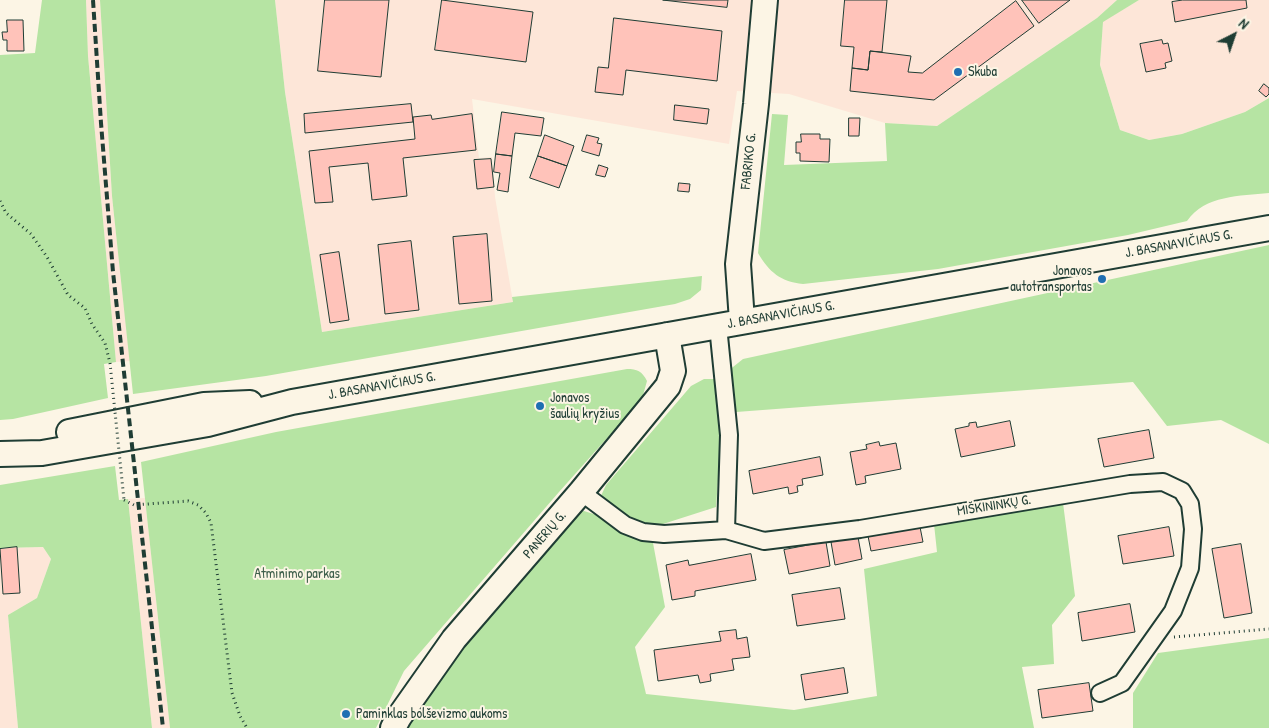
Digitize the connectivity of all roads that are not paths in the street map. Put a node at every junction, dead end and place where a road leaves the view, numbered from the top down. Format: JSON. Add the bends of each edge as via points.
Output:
{"nodes":[{"id":1,"x":765,"y":0,"type":"edge"},
{"id":2,"x":1269,"y":228,"type":"edge"},
{"id":3,"x":742,"y":321,"type":"junction"},
{"id":4,"x":718,"y":326,"type":"junction"},
{"id":5,"x":667,"y":335,"type":"junction"},
{"id":6,"x":0,"y":453,"type":"edge"},
{"id":7,"x":581,"y":492,"type":"junction"},
{"id":8,"x":726,"y":530,"type":"junction"},
{"id":9,"x":1100,"y":693,"type":"dead end"},
{"id":10,"x":394,"y":728,"type":"edge"}],
"edges":[{"from":1,"to":3,"type":"main road","name":"FABRIKO G.","via":[[738,264]]},
{"from":2,"to":3,"type":"main road","name":"J. BASANAVIČIAUS G."},
{"from":3,"to":4,"type":"main road","name":"J. BASANAVIČIAUS G."},
{"from":4,"to":5,"type":"main road","name":"J. BASANAVIČIAUS G."},
{"from":4,"to":8,"type":"street","via":[[729,435]]},
{"from":5,"to":6,"type":"main road","name":"J. BASANAVIČIAUS G.","via":[[292,402],[208,424],[42,453]]},
{"from":5,"to":7,"type":"main road","name":"PANERIŲ G.","via":[[674,371],[668,386]]},
{"from":7,"to":8,"type":"street","name":"MIŠKININKŲ G.","via":[[626,525],[643,532],[664,534]]},
{"from":7,"to":10,"type":"main road","name":"PANERIŲ G.","via":[[454,639]]},
{"from":8,"to":9,"type":"street","name":"MIŠKININKŲ G.","via":[[764,540],[860,529],[1130,484],[1163,482],[1182,491],[1190,504],[1193,529],[1190,568],[1173,611],[1122,683]]}]}
